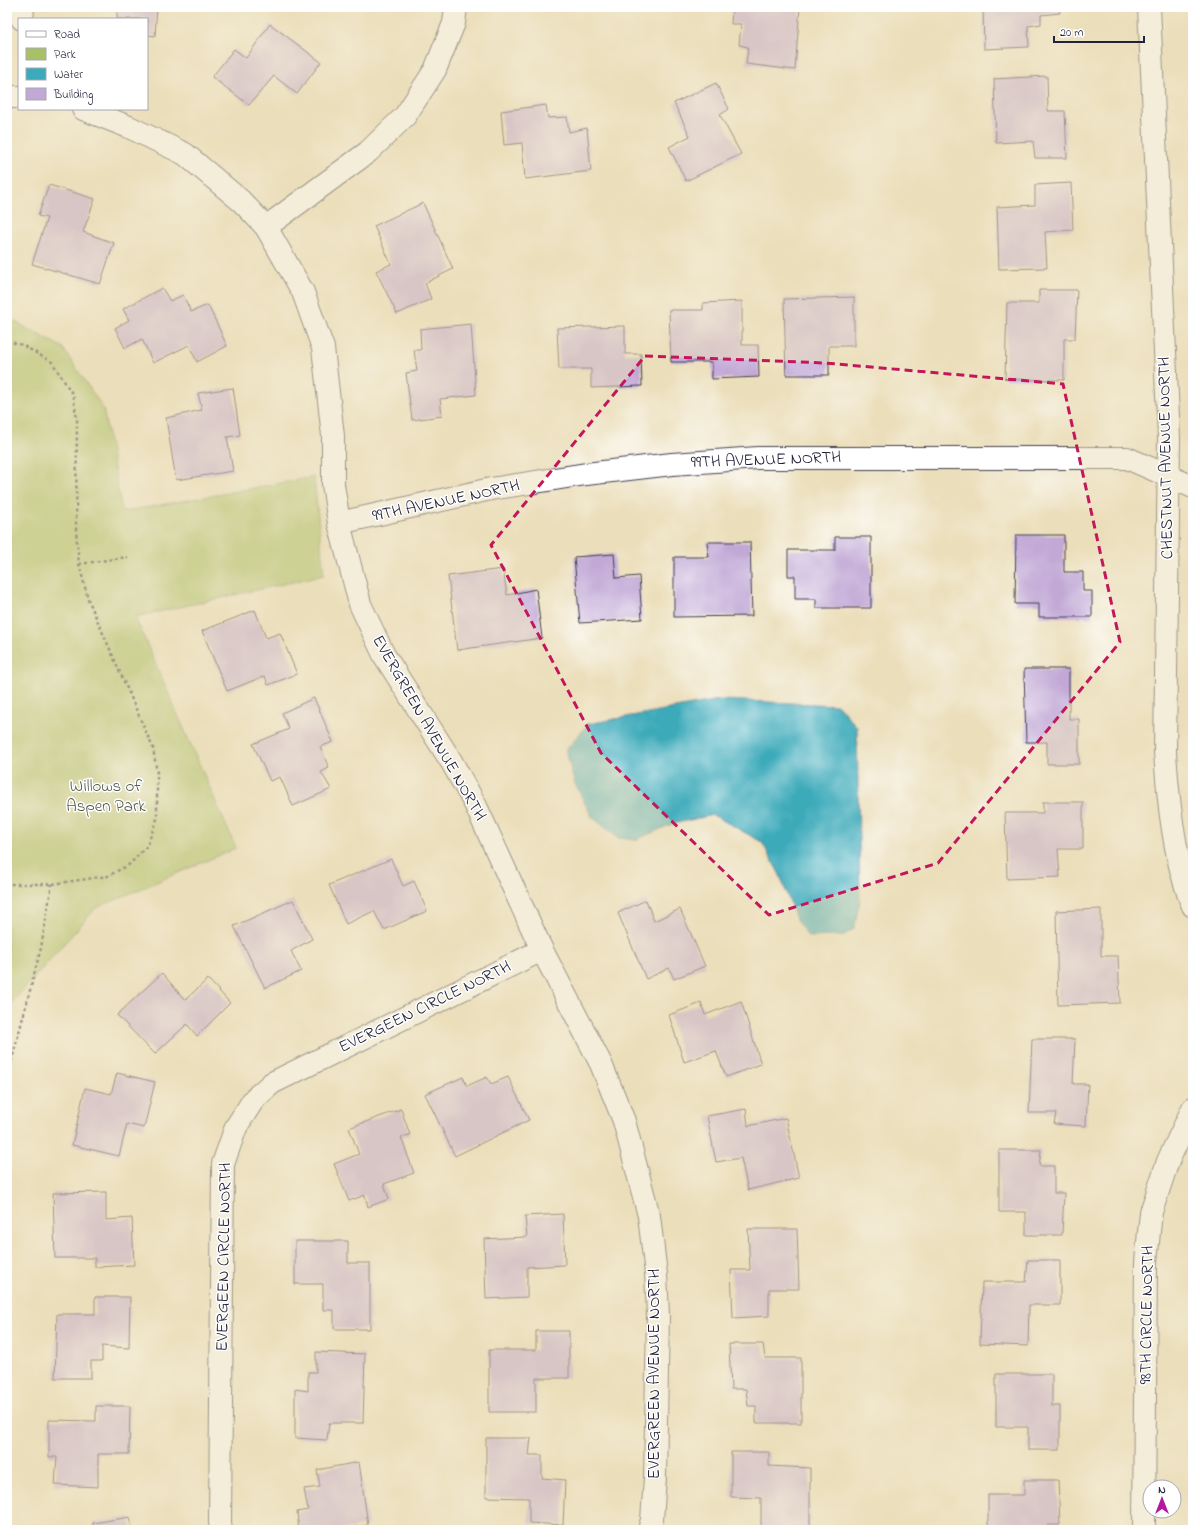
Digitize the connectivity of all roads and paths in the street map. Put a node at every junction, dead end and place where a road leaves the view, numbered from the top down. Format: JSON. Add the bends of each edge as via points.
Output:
{"nodes":[{"id":1,"x":23,"y":7,"type":"edge"},
{"id":2,"x":456,"y":7,"type":"edge"},
{"id":3,"x":1149,"y":7,"type":"edge"},
{"id":4,"x":22,"y":18,"type":"edge"},
{"id":5,"x":7,"y":97,"type":"edge"},
{"id":6,"x":18,"y":97,"type":"edge"},
{"id":7,"x":86,"y":110,"type":"edge"},
{"id":8,"x":266,"y":227,"type":"junction"},
{"id":9,"x":7,"y":341,"type":"edge"},
{"id":10,"x":1169,"y":475,"type":"junction"},
{"id":11,"x":1193,"y":487,"type":"edge"},
{"id":12,"x":339,"y":523,"type":"junction"},
{"id":13,"x":128,"y":557,"type":"dead end"},
{"id":14,"x":79,"y":564,"type":"junction"},
{"id":15,"x":7,"y":884,"type":"edge"},
{"id":16,"x":52,"y":884,"type":"junction"},
{"id":17,"x":1193,"y":906,"type":"edge"},
{"id":18,"x":542,"y":950,"type":"junction"},
{"id":19,"x":7,"y":1085,"type":"edge"},
{"id":20,"x":1193,"y":1108,"type":"edge"},
{"id":21,"x":221,"y":1530,"type":"edge"},
{"id":22,"x":649,"y":1530,"type":"edge"},
{"id":23,"x":1144,"y":1530,"type":"edge"}],
"edges":[{"from":1,"to":4,"type":"street"},
{"from":2,"to":8,"type":"street","via":[[454,23],[435,70],[405,116],[368,152]]},
{"from":3,"to":10,"type":"street","name":"CHESTNUT AVENUE NORTH","via":[[1168,403]]},
{"from":5,"to":6,"type":"street"},
{"from":7,"to":8,"type":"street","name":"EVERGREEN AVENUE NORTH","via":[[129,127],[185,154],[241,201]]},
{"from":8,"to":12,"type":"street","name":"EVERGREEN AVENUE NORTH","via":[[303,292],[323,348],[333,436],[333,484]]},
{"from":9,"to":14,"type":"path","via":[[22,345],[52,362],[73,395],[77,420],[76,531]]},
{"from":10,"to":11,"type":"street","name":"99TH AVENUE NORTH"},
{"from":10,"to":12,"type":"street","name":"99TH AVENUE NORTH","via":[[1127,458],[758,458],[586,474],[491,490]]},
{"from":10,"to":17,"type":"street","name":"CHESTNUT AVENUE NORTH","via":[[1165,752],[1167,796],[1187,892]]},
{"from":12,"to":18,"type":"street","name":"EVERGREEN AVENUE NORTH","via":[[360,604],[384,655],[475,804]]},
{"from":13,"to":14,"type":"path"},
{"from":14,"to":16,"type":"path","via":[[88,599],[153,748],[156,819],[147,846],[130,864],[108,876]]},
{"from":15,"to":16,"type":"path"},
{"from":16,"to":19,"type":"path","via":[[41,948]]},
{"from":18,"to":21,"type":"street","name":"EVERGEEN CIRCLE NORTH","via":[[272,1083],[254,1099],[236,1127],[223,1164]]},
{"from":18,"to":22,"type":"street","name":"EVERGREEN AVENUE NORTH","via":[[601,1064],[624,1121],[650,1216],[658,1315],[655,1478]]},
{"from":20,"to":23,"type":"street","name":"98TH CIRCLE NORTH","via":[[1168,1160],[1151,1212],[1146,1262]]}]}
